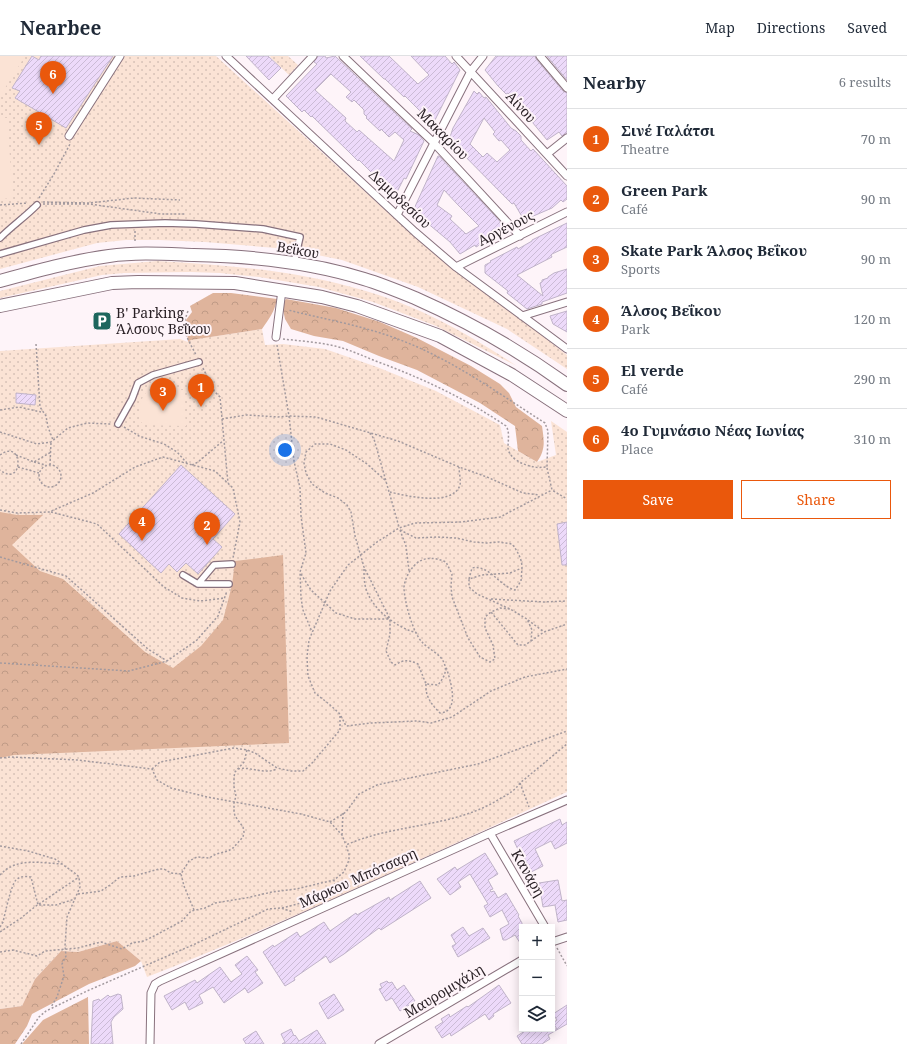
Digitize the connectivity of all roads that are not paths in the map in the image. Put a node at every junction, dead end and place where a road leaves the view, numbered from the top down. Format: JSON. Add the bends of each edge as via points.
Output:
{"nodes":[{"id":1,"x":120,"y":56,"type":"edge"},
{"id":2,"x":226,"y":56,"type":"edge"},
{"id":3,"x":313,"y":56,"type":"edge"},
{"id":4,"x":343,"y":56,"type":"edge"},
{"id":5,"x":456,"y":56,"type":"edge"},
{"id":6,"x":482,"y":56,"type":"edge"},
{"id":7,"x":540,"y":56,"type":"edge"},
{"id":8,"x":471,"y":71,"type":"junction"},
{"id":9,"x":567,"y":88,"type":"edge"},
{"id":10,"x":273,"y":99,"type":"junction"},
{"id":11,"x":69,"y":136,"type":"road end"},
{"id":12,"x":567,"y":138,"type":"edge"},
{"id":13,"x":434,"y":143,"type":"junction"},
{"id":14,"x":547,"y":154,"type":"junction"},
{"id":15,"x":567,"y":176,"type":"edge"},
{"id":16,"x":37,"y":205,"type":"road end"},
{"id":17,"x":567,"y":212,"type":"edge"},
{"id":18,"x":397,"y":215,"type":"junction"},
{"id":19,"x":520,"y":236,"type":"junction"},
{"id":20,"x":0,"y":238,"type":"edge"},
{"id":21,"x":0,"y":254,"type":"edge"},
{"id":22,"x":294,"y":264,"type":"junction"},
{"id":23,"x":456,"y":268,"type":"junction"},
{"id":24,"x":0,"y":281,"type":"edge"},
{"id":25,"x":282,"y":290,"type":"junction"},
{"id":26,"x":567,"y":302,"type":"edge"},
{"id":27,"x":0,"y":306,"type":"edge"},
{"id":28,"x":522,"y":316,"type":"junction"},
{"id":29,"x":276,"y":337,"type":"road end"},
{"id":30,"x":567,"y":349,"type":"edge"},
{"id":31,"x":199,"y":362,"type":"road end"},
{"id":32,"x":567,"y":385,"type":"edge"},
{"id":33,"x":552,"y":402,"type":"junction"},
{"id":34,"x":567,"y":412,"type":"edge"},
{"id":35,"x":567,"y":421,"type":"edge"},
{"id":36,"x":118,"y":424,"type":"road end"},
{"id":37,"x":232,"y":564,"type":"road end"},
{"id":38,"x":183,"y":575,"type":"dead end"},
{"id":39,"x":198,"y":584,"type":"junction"},
{"id":40,"x":229,"y":584,"type":"road end"},
{"id":41,"x":567,"y":800,"type":"edge"},
{"id":42,"x":490,"y":833,"type":"junction"},
{"id":43,"x":543,"y":924,"type":"edge"},
{"id":44,"x":567,"y":937,"type":"edge"},
{"id":45,"x":555,"y":940,"type":"edge"},
{"id":46,"x":519,"y":962,"type":"edge"},
{"id":47,"x":389,"y":1041,"type":"edge"},
{"id":48,"x":150,"y":1044,"type":"edge"},
{"id":49,"x":379,"y":1044,"type":"edge"}],
"edges":[{"from":1,"to":11,"type":"street"},
{"from":2,"to":10,"type":"street","name":"Δεμιρδεσίου"},
{"from":3,"to":10,"type":"street"},
{"from":4,"to":13,"type":"street","name":"Μακαρίου"},
{"from":5,"to":8,"type":"street","name":"Αίνου"},
{"from":6,"to":8,"type":"street"},
{"from":7,"to":9,"type":"street"},
{"from":8,"to":13,"type":"street"},
{"from":8,"to":14,"type":"street","name":"Αίνου"},
{"from":10,"to":18,"type":"street","name":"Δεμιρδεσίου"},
{"from":12,"to":14,"type":"street"},
{"from":13,"to":18,"type":"street"},
{"from":13,"to":19,"type":"street","name":"Μακαρίου"},
{"from":14,"to":15,"type":"street","name":"Αίνου"},
{"from":16,"to":20,"type":"street"},
{"from":17,"to":19,"type":"street","name":"Αργένους"},
{"from":18,"to":23,"type":"street","name":"Δεμιρδεσίου"},
{"from":19,"to":23,"type":"street","name":"Αργένους"},
{"from":21,"to":22,"type":"street","via":[[111,225],[196,224],[263,229],[300,237]]},
{"from":22,"to":24,"type":"main road","name":"Βεΐκου","via":[[238,256],[137,254],[64,264]]},
{"from":22,"to":32,"type":"main road","name":"Βεΐκου","via":[[364,279],[448,313],[512,347]]},
{"from":23,"to":28,"type":"street","name":"Δεμιρδεσίου"},
{"from":25,"to":27,"type":"main road","via":[[235,283],[125,282]]},
{"from":25,"to":29,"type":"street"},
{"from":25,"to":33,"type":"main road","via":[[357,306],[440,336],[512,375]]},
{"from":26,"to":28,"type":"street"},
{"from":28,"to":30,"type":"street","name":"Δεμιρδεσίου"},
{"from":31,"to":36,"type":"street","via":[[153,375],[138,383]]},
{"from":33,"to":34,"type":"main road"},
{"from":33,"to":35,"type":"main road"},
{"from":37,"to":39,"type":"street","via":[[214,565]]},
{"from":38,"to":39,"type":"street"},
{"from":39,"to":40,"type":"street"},
{"from":41,"to":42,"type":"street","name":"Μάρκου Μπότσαρη"},
{"from":42,"to":43,"type":"street","name":"Κανάρη"},
{"from":42,"to":48,"type":"street","name":"Μάρκου Μπότσαρη","via":[[160,980],[151,993]]},
{"from":44,"to":45,"type":"street"},
{"from":46,"to":47,"type":"street","name":"Μαυρομιχάλη"},
{"from":47,"to":49,"type":"street","name":"Μαυρομιχάλη"}]}
